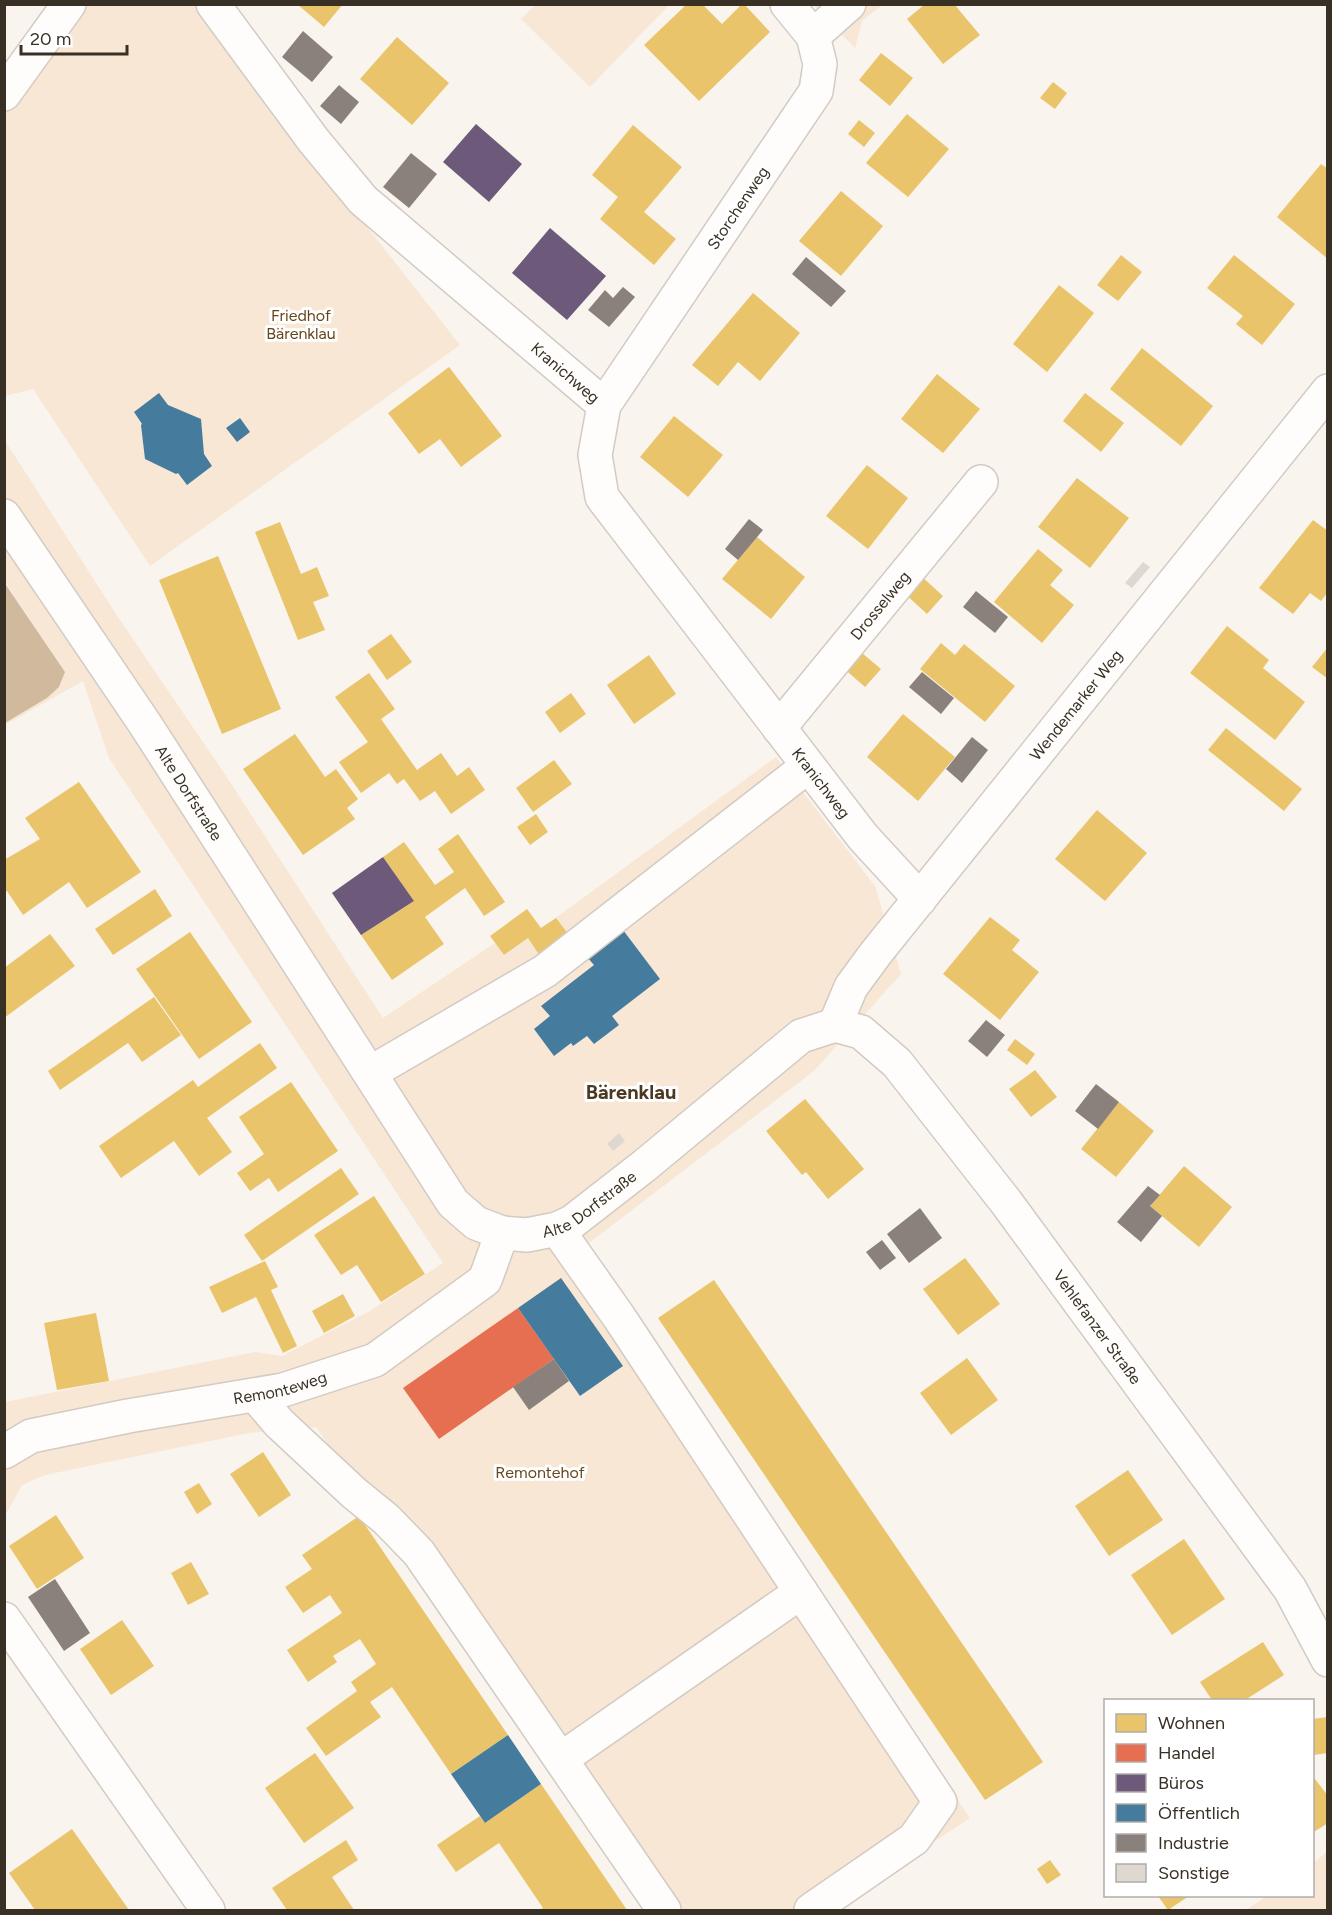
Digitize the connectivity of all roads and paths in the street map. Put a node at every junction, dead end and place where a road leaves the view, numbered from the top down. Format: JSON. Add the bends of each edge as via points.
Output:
{"nodes":[{"id":1,"x":69,"y":4,"type":"edge"},
{"id":2,"x":213,"y":4,"type":"edge"},
{"id":3,"x":787,"y":4,"type":"edge"},
{"id":4,"x":849,"y":4,"type":"edge"},
{"id":5,"x":813,"y":36,"type":"junction"},
{"id":6,"x":4,"y":94,"type":"edge"},
{"id":7,"x":1328,"y":391,"type":"edge"},
{"id":8,"x":604,"y":405,"type":"junction"},
{"id":9,"x":981,"y":482,"type":"dead end"},
{"id":10,"x":4,"y":516,"type":"edge"},
{"id":11,"x":779,"y":728,"type":"junction"},
{"id":12,"x":808,"y":766,"type":"junction"},
{"id":13,"x":920,"y":899,"type":"junction"},
{"id":14,"x":835,"y":1025,"type":"junction"},
{"id":15,"x":370,"y":1073,"type":"junction"},
{"id":16,"x":557,"y":1229,"type":"junction"},
{"id":17,"x":502,"y":1233,"type":"junction"},
{"id":18,"x":256,"y":1396,"type":"junction"},
{"id":19,"x":4,"y":1452,"type":"edge"},
{"id":20,"x":801,"y":1592,"type":"junction"},
{"id":21,"x":4,"y":1619,"type":"edge"},
{"id":22,"x":1328,"y":1660,"type":"edge"},
{"id":23,"x":561,"y":1759,"type":"junction"},
{"id":24,"x":196,"y":1906,"type":"edge"},
{"id":25,"x":664,"y":1911,"type":"edge"},
{"id":26,"x":811,"y":1911,"type":"edge"}],
"edges":[{"from":1,"to":6,"type":"street"},
{"from":2,"to":8,"type":"street","name":"Kranichweg","via":[[314,141],[363,200]]},
{"from":3,"to":5,"type":"street","name":"Storchenweg"},
{"from":4,"to":5,"type":"street"},
{"from":5,"to":8,"type":"street","name":"Storchenweg","via":[[820,64],[816,91]]},
{"from":7,"to":13,"type":"street","name":"Wendemarker Weg"},
{"from":8,"to":11,"type":"street","name":"Kranichweg","via":[[595,455],[602,497]]},
{"from":9,"to":11,"type":"street","name":"Drosselweg"},
{"from":10,"to":15,"type":"street","name":"Alte Dorfstraße","via":[[140,715]]},
{"from":11,"to":12,"type":"street","name":"Kranichweg"},
{"from":12,"to":13,"type":"street","name":"Kranichweg","via":[[863,837]]},
{"from":12,"to":15,"type":"street","via":[[545,971]]},
{"from":13,"to":14,"type":"street","name":"Wendemarker Weg","via":[[851,987]]},
{"from":14,"to":16,"type":"street","name":"Alte Dorfstraße","via":[[801,1036],[644,1166],[572,1222]]},
{"from":14,"to":22,"type":"street","name":"Vehlefanzer Straße","via":[[861,1032],[897,1063],[1006,1202],[1290,1589]]},
{"from":15,"to":17,"type":"street","name":"Alte Dorfstraße","via":[[453,1203],[476,1222]]},
{"from":16,"to":17,"type":"street","name":"Alte Dorfstraße","via":[[527,1235]]},
{"from":16,"to":20,"type":"street"},
{"from":17,"to":18,"type":"street","name":"Remonteweg","via":[[485,1280],[375,1360]]},
{"from":18,"to":19,"type":"street","name":"Remonteweg","via":[[31,1436]]},
{"from":18,"to":23,"type":"street","via":[[279,1423],[419,1553]]},
{"from":20,"to":23,"type":"street"},
{"from":20,"to":26,"type":"street","via":[[940,1802],[914,1839]]},
{"from":21,"to":24,"type":"street"},
{"from":23,"to":25,"type":"street"}]}
